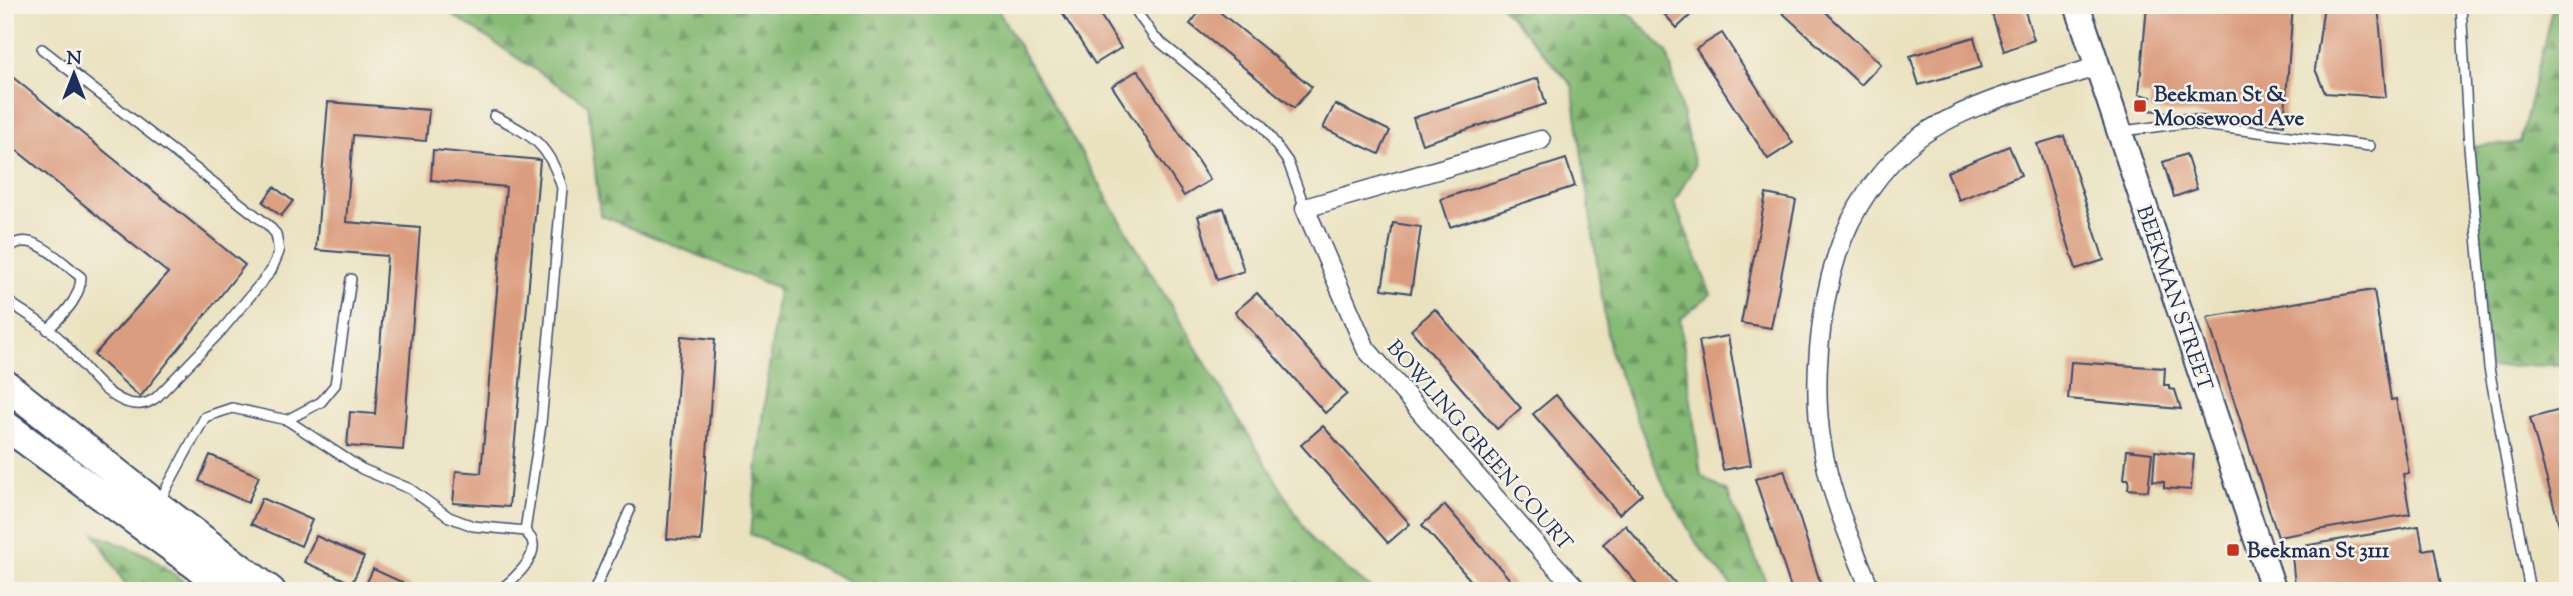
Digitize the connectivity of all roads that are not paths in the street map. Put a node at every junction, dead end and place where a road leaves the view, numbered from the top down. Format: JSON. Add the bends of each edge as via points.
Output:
{"nodes":[{"id":1,"x":1132,"y":5,"type":"edge"},
{"id":2,"x":2077,"y":5,"type":"edge"},
{"id":3,"x":2461,"y":5,"type":"edge"},
{"id":4,"x":42,"y":48,"type":"dead end"},
{"id":5,"x":2095,"y":66,"type":"junction"},
{"id":6,"x":494,"y":116,"type":"dead end"},
{"id":7,"x":2118,"y":132,"type":"junction"},
{"id":8,"x":1541,"y":140,"type":"dead end"},
{"id":9,"x":2370,"y":146,"type":"dead end"},
{"id":10,"x":1305,"y":208,"type":"junction"},
{"id":11,"x":5,"y":252,"type":"edge"},
{"id":12,"x":351,"y":279,"type":"dead end"},
{"id":13,"x":5,"y":299,"type":"edge"},
{"id":14,"x":48,"y":330,"type":"junction"},
{"id":15,"x":5,"y":384,"type":"edge"},
{"id":16,"x":287,"y":420,"type":"junction"},
{"id":17,"x":5,"y":425,"type":"edge"},
{"id":18,"x":630,"y":510,"type":"dead end"},
{"id":19,"x":151,"y":516,"type":"junction"},
{"id":20,"x":525,"y":531,"type":"junction"},
{"id":21,"x":231,"y":591,"type":"edge"},
{"id":22,"x":271,"y":591,"type":"edge"},
{"id":23,"x":498,"y":591,"type":"edge"},
{"id":24,"x":594,"y":591,"type":"edge"},
{"id":25,"x":1579,"y":591,"type":"edge"},
{"id":26,"x":1871,"y":591,"type":"edge"},
{"id":27,"x":2274,"y":591,"type":"edge"},
{"id":28,"x":2530,"y":591,"type":"edge"}],
"edges":[{"from":1,"to":10,"type":"lane","via":[[1154,37],[1261,124],[1288,162]]},
{"from":2,"to":5,"type":"main road","name":"BEEKMAN STREET"},
{"from":3,"to":28,"type":"lane","via":[[2489,368]]},
{"from":4,"to":14,"type":"lane","via":[[268,225],[276,234],[279,252],[271,271],[221,331],[147,403],[135,405],[120,399]]},
{"from":5,"to":7,"type":"main road","name":"BEEKMAN STREET"},
{"from":5,"to":26,"type":"street","via":[[1968,111],[1917,139],[1877,180],[1837,254],[1819,356],[1822,444]]},
{"from":6,"to":20,"type":"lane","via":[[533,137],[545,149],[562,188],[541,424]]},
{"from":7,"to":9,"type":"lane","via":[[2185,123]]},
{"from":7,"to":27,"type":"main road","name":"BEEKMAN STREET"},
{"from":8,"to":10,"type":"street"},
{"from":10,"to":25,"type":"street","name":"BOWLING GREEN COURT","via":[[1366,349]]},
{"from":11,"to":14,"type":"lane","via":[[18,241],[33,241],[81,277],[75,301]]},
{"from":12,"to":16,"type":"lane","via":[[335,385],[321,402]]},
{"from":13,"to":14,"type":"lane"},
{"from":15,"to":19,"type":"main road"},
{"from":16,"to":19,"type":"lane","via":[[232,408],[205,418]]},
{"from":16,"to":20,"type":"lane","via":[[362,469],[410,489],[449,517],[473,526]]},
{"from":17,"to":19,"type":"main road"},
{"from":18,"to":24,"type":"lane"},
{"from":19,"to":21,"type":"main road"},
{"from":19,"to":22,"type":"main road"},
{"from":20,"to":23,"type":"lane","via":[[532,540],[529,558],[524,569]]}]}
